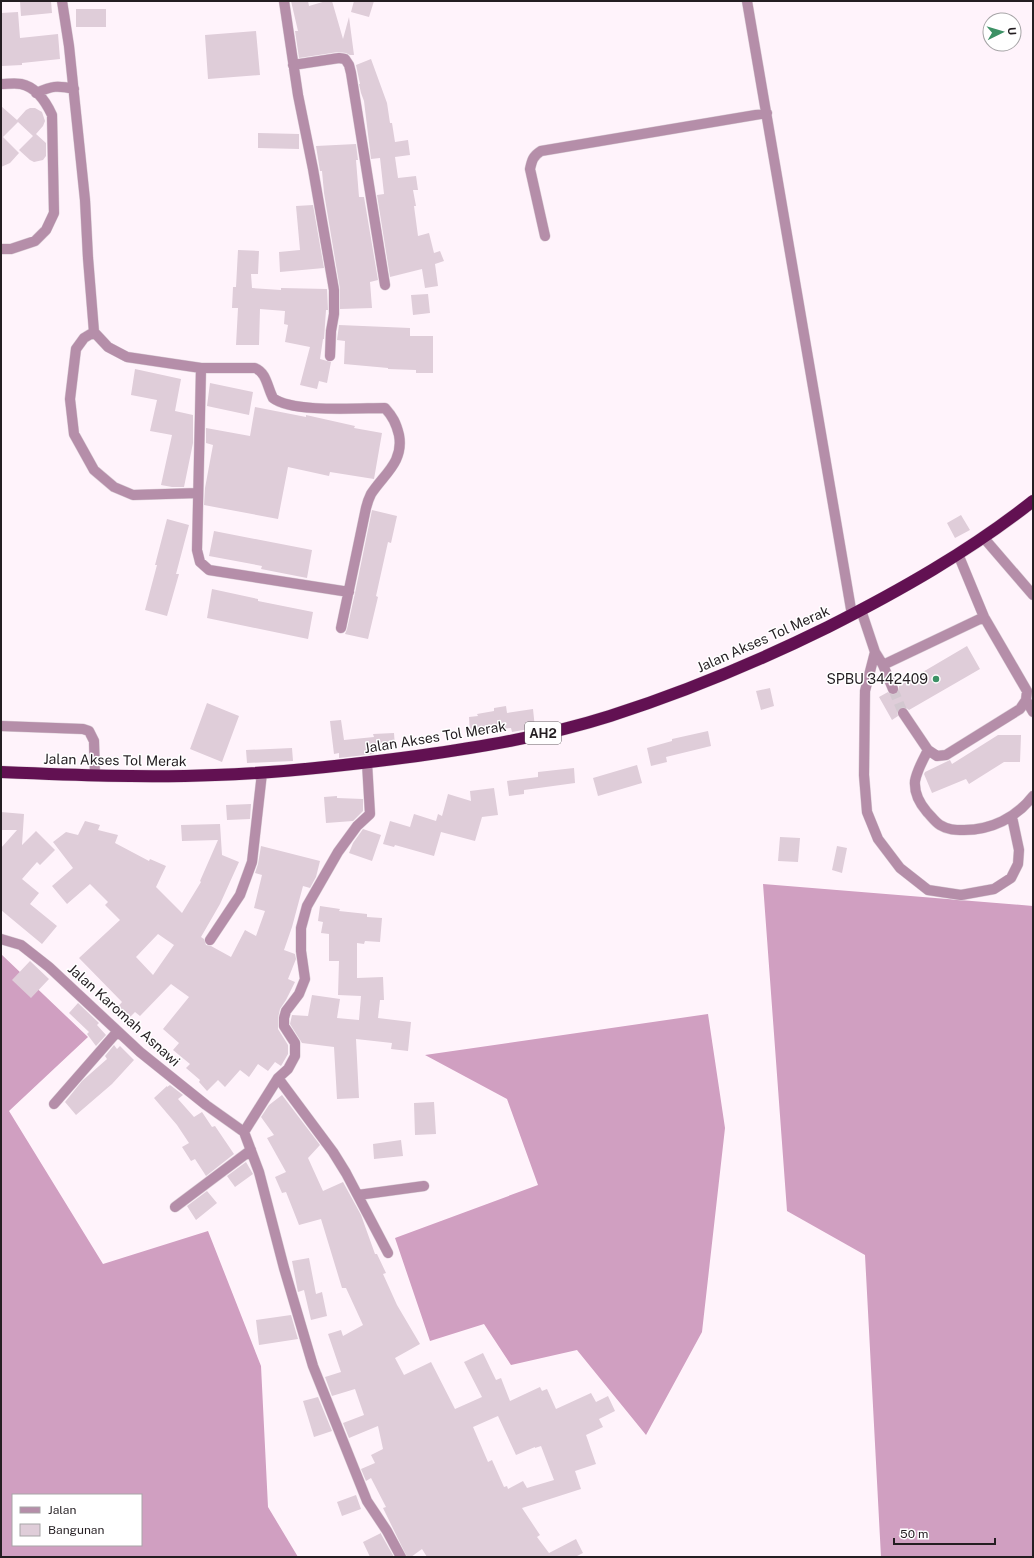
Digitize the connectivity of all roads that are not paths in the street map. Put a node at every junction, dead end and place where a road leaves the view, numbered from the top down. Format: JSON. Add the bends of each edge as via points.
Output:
{"nodes":[{"id":1,"x":62,"y":1,"type":"edge"},
{"id":2,"x":284,"y":1,"type":"edge"},
{"id":3,"x":747,"y":1,"type":"edge"},
{"id":4,"x":293,"y":65,"type":"junction"},
{"id":5,"x":1,"y":84,"type":"edge"},
{"id":6,"x":74,"y":89,"type":"junction"},
{"id":7,"x":36,"y":93,"type":"junction"},
{"id":8,"x":767,"y":113,"type":"junction"},
{"id":9,"x":545,"y":236,"type":"dead end"},
{"id":10,"x":1,"y":249,"type":"edge"},
{"id":11,"x":385,"y":285,"type":"dead end"},
{"id":12,"x":94,"y":332,"type":"junction"},
{"id":13,"x":330,"y":356,"type":"dead end"},
{"id":14,"x":201,"y":368,"type":"junction"},
{"id":15,"x":198,"y":493,"type":"junction"},
{"id":16,"x":1031,"y":505,"type":"edge"},
{"id":17,"x":983,"y":537,"type":"junction"},
{"id":18,"x":958,"y":554,"type":"junction"},
{"id":19,"x":349,"y":592,"type":"junction"},
{"id":20,"x":1033,"y":595,"type":"edge"},
{"id":21,"x":856,"y":612,"type":"junction"},
{"id":22,"x":984,"y":617,"type":"junction"},
{"id":23,"x":341,"y":628,"type":"dead end"},
{"id":24,"x":875,"y":652,"type":"junction"},
{"id":25,"x":883,"y":665,"type":"junction"},
{"id":26,"x":893,"y":689,"type":"tunnel mouth"},
{"id":27,"x":1026,"y":700,"type":"junction"},
{"id":28,"x":1033,"y":712,"type":"edge"},
{"id":29,"x":903,"y":713,"type":"tunnel mouth"},
{"id":30,"x":1,"y":726,"type":"edge"},
{"id":31,"x":928,"y":750,"type":"junction"},
{"id":32,"x":367,"y":763,"type":"junction"},
{"id":33,"x":1,"y":772,"type":"edge"},
{"id":34,"x":262,"y":773,"type":"junction"},
{"id":35,"x":96,"y":775,"type":"junction"},
{"id":36,"x":1033,"y":796,"type":"edge"},
{"id":37,"x":1012,"y":817,"type":"junction"},
{"id":38,"x":1,"y":940,"type":"edge"},
{"id":39,"x":210,"y":940,"type":"dead end"},
{"id":40,"x":117,"y":1032,"type":"junction"},
{"id":41,"x":278,"y":1078,"type":"junction"},
{"id":42,"x":54,"y":1104,"type":"dead end"},
{"id":43,"x":244,"y":1132,"type":"junction"},
{"id":44,"x":251,"y":1150,"type":"junction"},
{"id":45,"x":424,"y":1186,"type":"dead end"},
{"id":46,"x":358,"y":1195,"type":"junction"},
{"id":47,"x":175,"y":1207,"type":"dead end"},
{"id":48,"x":388,"y":1253,"type":"dead end"},
{"id":49,"x":401,"y":1557,"type":"edge"}],
"edges":[{"from":1,"to":6,"type":"street"},
{"from":2,"to":4,"type":"street"},
{"from":3,"to":8,"type":"street"},
{"from":4,"to":11,"type":"street","via":[[339,58],[345,59],[349,65]]},
{"from":4,"to":13,"type":"street","via":[[314,169],[334,290]]},
{"from":5,"to":7,"type":"street","via":[[21,84]]},
{"from":6,"to":7,"type":"street","via":[[52,86]]},
{"from":6,"to":12,"type":"street","via":[[86,200]]},
{"from":7,"to":10,"type":"street","via":[[47,105],[52,116],[54,213],[46,230],[35,241],[11,249]]},
{"from":8,"to":9,"type":"street","via":[[541,151],[534,155],[530,169]]},
{"from":8,"to":21,"type":"street"},
{"from":12,"to":14,"type":"street","via":[[108,347],[127,357]]},
{"from":12,"to":15,"type":"street","via":[[84,338],[76,349],[70,399],[74,434],[94,470],[114,487],[134,495]]},
{"from":14,"to":15,"type":"street"},
{"from":14,"to":19,"type":"street","via":[[255,368],[264,376],[273,398],[284,404],[302,408],[385,408],[395,418],[400,442],[399,455],[371,495],[366,508]]},
{"from":15,"to":19,"type":"street","via":[[197,550],[200,562],[209,570]]},
{"from":16,"to":17,"type":"highway","name":"Jalan Akses Tol Merak","number":"AH2"},
{"from":17,"to":18,"type":"highway","name":"Jalan Akses Tol Merak","number":"AH2"},
{"from":17,"to":20,"type":"street"},
{"from":18,"to":21,"type":"highway","name":"Jalan Akses Tol Merak","number":"AH2"},
{"from":18,"to":22,"type":"street"},
{"from":19,"to":23,"type":"street"},
{"from":21,"to":24,"type":"street"},
{"from":21,"to":32,"type":"highway","name":"Jalan Akses Tol Merak","number":"AH2","via":[[746,666],[609,716],[498,743]]},
{"from":22,"to":25,"type":"street"},
{"from":22,"to":27,"type":"street","via":[[1028,691]]},
{"from":24,"to":25,"type":"street"},
{"from":24,"to":37,"type":"street","via":[[865,691],[864,775],[867,812],[878,839],[900,868],[928,890],[961,895],[994,890],[1011,878],[1018,864],[1019,850]]},
{"from":25,"to":26,"type":"street"},
{"from":27,"to":28,"type":"street"},
{"from":27,"to":31,"type":"street","via":[[1020,709],[946,755],[937,756]]},
{"from":29,"to":31,"type":"street"},
{"from":30,"to":35,"type":"street","via":[[88,731],[94,741]]},
{"from":31,"to":37,"type":"street","via":[[917,773],[916,793],[923,806],[939,824],[951,830],[982,829]]},
{"from":32,"to":34,"type":"highway","name":"Jalan Akses Tol Merak","number":"AH2"},
{"from":32,"to":41,"type":"street","via":[[370,814],[357,826],[338,852],[307,906],[302,928],[305,979],[284,1018],[284,1026],[294,1043],[295,1056],[288,1069]]},
{"from":33,"to":35,"type":"highway","name":"Jalan Akses Tol Merak","number":"AH2"},
{"from":34,"to":35,"type":"highway","name":"Jalan Akses Tol Merak","number":"AH2"},
{"from":34,"to":39,"type":"street","via":[[252,862],[240,895]]},
{"from":36,"to":37,"type":"street"},
{"from":38,"to":40,"type":"street","name":"Jalan Karomah Asnawi","via":[[21,945],[49,967]]},
{"from":40,"to":42,"type":"street"},
{"from":40,"to":43,"type":"street","name":"Jalan Karomah Asnawi","via":[[206,1105]]},
{"from":41,"to":43,"type":"street"},
{"from":41,"to":46,"type":"street","via":[[333,1152]]},
{"from":43,"to":44,"type":"street"},
{"from":44,"to":47,"type":"street"},
{"from":44,"to":49,"type":"street","via":[[313,1366],[367,1501]]},
{"from":45,"to":46,"type":"street"},
{"from":46,"to":48,"type":"street"}]}
